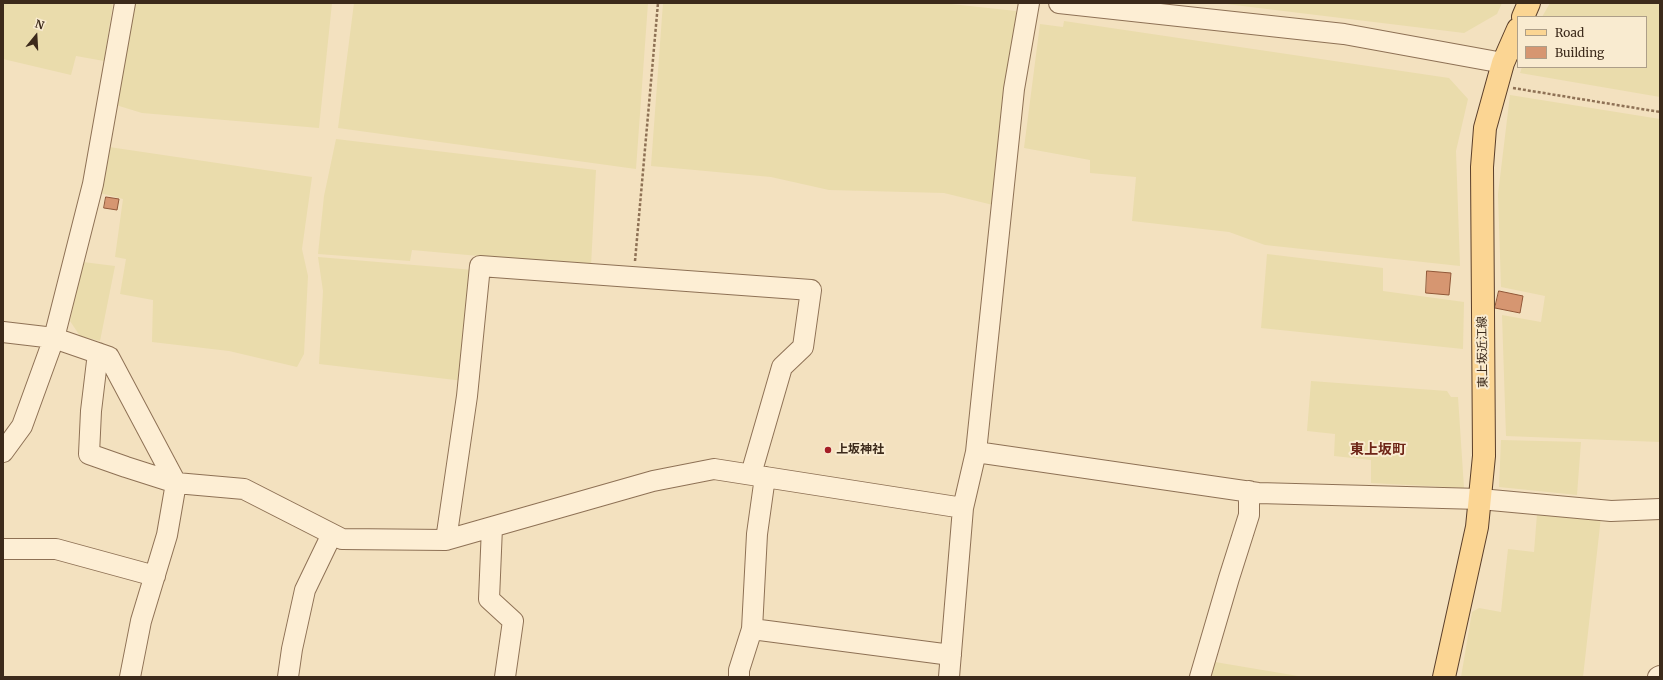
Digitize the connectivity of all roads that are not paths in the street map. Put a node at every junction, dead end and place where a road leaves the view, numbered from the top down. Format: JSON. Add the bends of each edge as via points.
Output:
{"nodes":[{"id":1,"x":125,"y":3,"type":"edge"},
{"id":2,"x":1029,"y":3,"type":"edge"},
{"id":3,"x":1059,"y":3,"type":"edge"},
{"id":4,"x":1529,"y":3,"type":"edge"},
{"id":5,"x":1523,"y":16,"type":"edge"},
{"id":6,"x":1517,"y":31,"type":"edge"},
{"id":7,"x":1503,"y":63,"type":"junction"},
{"id":8,"x":3,"y":332,"type":"edge"},
{"id":9,"x":54,"y":338,"type":"junction"},
{"id":10,"x":98,"y":353,"type":"junction"},
{"id":11,"x":3,"y":452,"type":"edge"},
{"id":12,"x":976,"y":452,"type":"junction"},
{"id":13,"x":758,"y":476,"type":"junction"},
{"id":14,"x":176,"y":483,"type":"junction"},
{"id":15,"x":1249,"y":491,"type":"junction"},
{"id":16,"x":1480,"y":499,"type":"junction"},
{"id":17,"x":963,"y":508,"type":"junction"},
{"id":18,"x":1660,"y":509,"type":"edge"},
{"id":19,"x":492,"y":527,"type":"junction"},
{"id":20,"x":332,"y":534,"type":"junction"},
{"id":21,"x":446,"y":540,"type":"junction"},
{"id":22,"x":3,"y":549,"type":"edge"},
{"id":23,"x":154,"y":576,"type":"junction"},
{"id":24,"x":752,"y":629,"type":"junction"},
{"id":25,"x":951,"y":655,"type":"junction"},
{"id":26,"x":130,"y":677,"type":"edge"},
{"id":27,"x":288,"y":677,"type":"edge"},
{"id":28,"x":505,"y":677,"type":"edge"},
{"id":29,"x":739,"y":677,"type":"edge"},
{"id":30,"x":949,"y":677,"type":"edge"},
{"id":31,"x":1200,"y":677,"type":"edge"},
{"id":32,"x":1444,"y":677,"type":"edge"}],
"edges":[{"from":1,"to":9,"type":"street","via":[[93,184]]},
{"from":2,"to":12,"type":"street","via":[[1014,89]]},
{"from":3,"to":7,"type":"street","via":[[1344,34]]},
{"from":4,"to":5,"type":"main road"},
{"from":6,"to":7,"type":"main road","name":"東上坂近江線"},
{"from":7,"to":16,"type":"main road","name":"東上坂近江線","via":[[1485,128],[1482,167],[1484,456]]},
{"from":8,"to":9,"type":"street"},
{"from":9,"to":10,"type":"street"},
{"from":9,"to":11,"type":"street","via":[[22,426]]},
{"from":10,"to":14,"type":"street","via":[[109,357]]},
{"from":10,"to":14,"type":"street","via":[[91,411],[90,454]]},
{"from":12,"to":15,"type":"street"},
{"from":12,"to":17,"type":"street"},
{"from":13,"to":17,"type":"street"},
{"from":13,"to":19,"type":"street","via":[[714,469],[653,481]]},
{"from":13,"to":21,"type":"street","via":[[782,367],[804,347],[811,290],[480,266],[467,396]]},
{"from":13,"to":24,"type":"street"},
{"from":14,"to":20,"type":"street","via":[[244,490]]},
{"from":14,"to":23,"type":"street","via":[[167,535]]},
{"from":15,"to":16,"type":"street"},
{"from":15,"to":31,"type":"street","via":[[1249,515]]},
{"from":16,"to":18,"type":"street","via":[[1611,511]]},
{"from":16,"to":32,"type":"main road","name":"東上坂近江線","via":[[1477,527]]},
{"from":17,"to":25,"type":"street"},
{"from":19,"to":21,"type":"street"},
{"from":19,"to":28,"type":"street","via":[[489,599],[513,621]]},
{"from":20,"to":21,"type":"street","via":[[342,539]]},
{"from":20,"to":27,"type":"street","via":[[305,590]]},
{"from":22,"to":23,"type":"street","via":[[56,549]]},
{"from":23,"to":26,"type":"street","via":[[141,621]]},
{"from":24,"to":25,"type":"street"},
{"from":24,"to":29,"type":"street"},
{"from":25,"to":30,"type":"street"}]}
